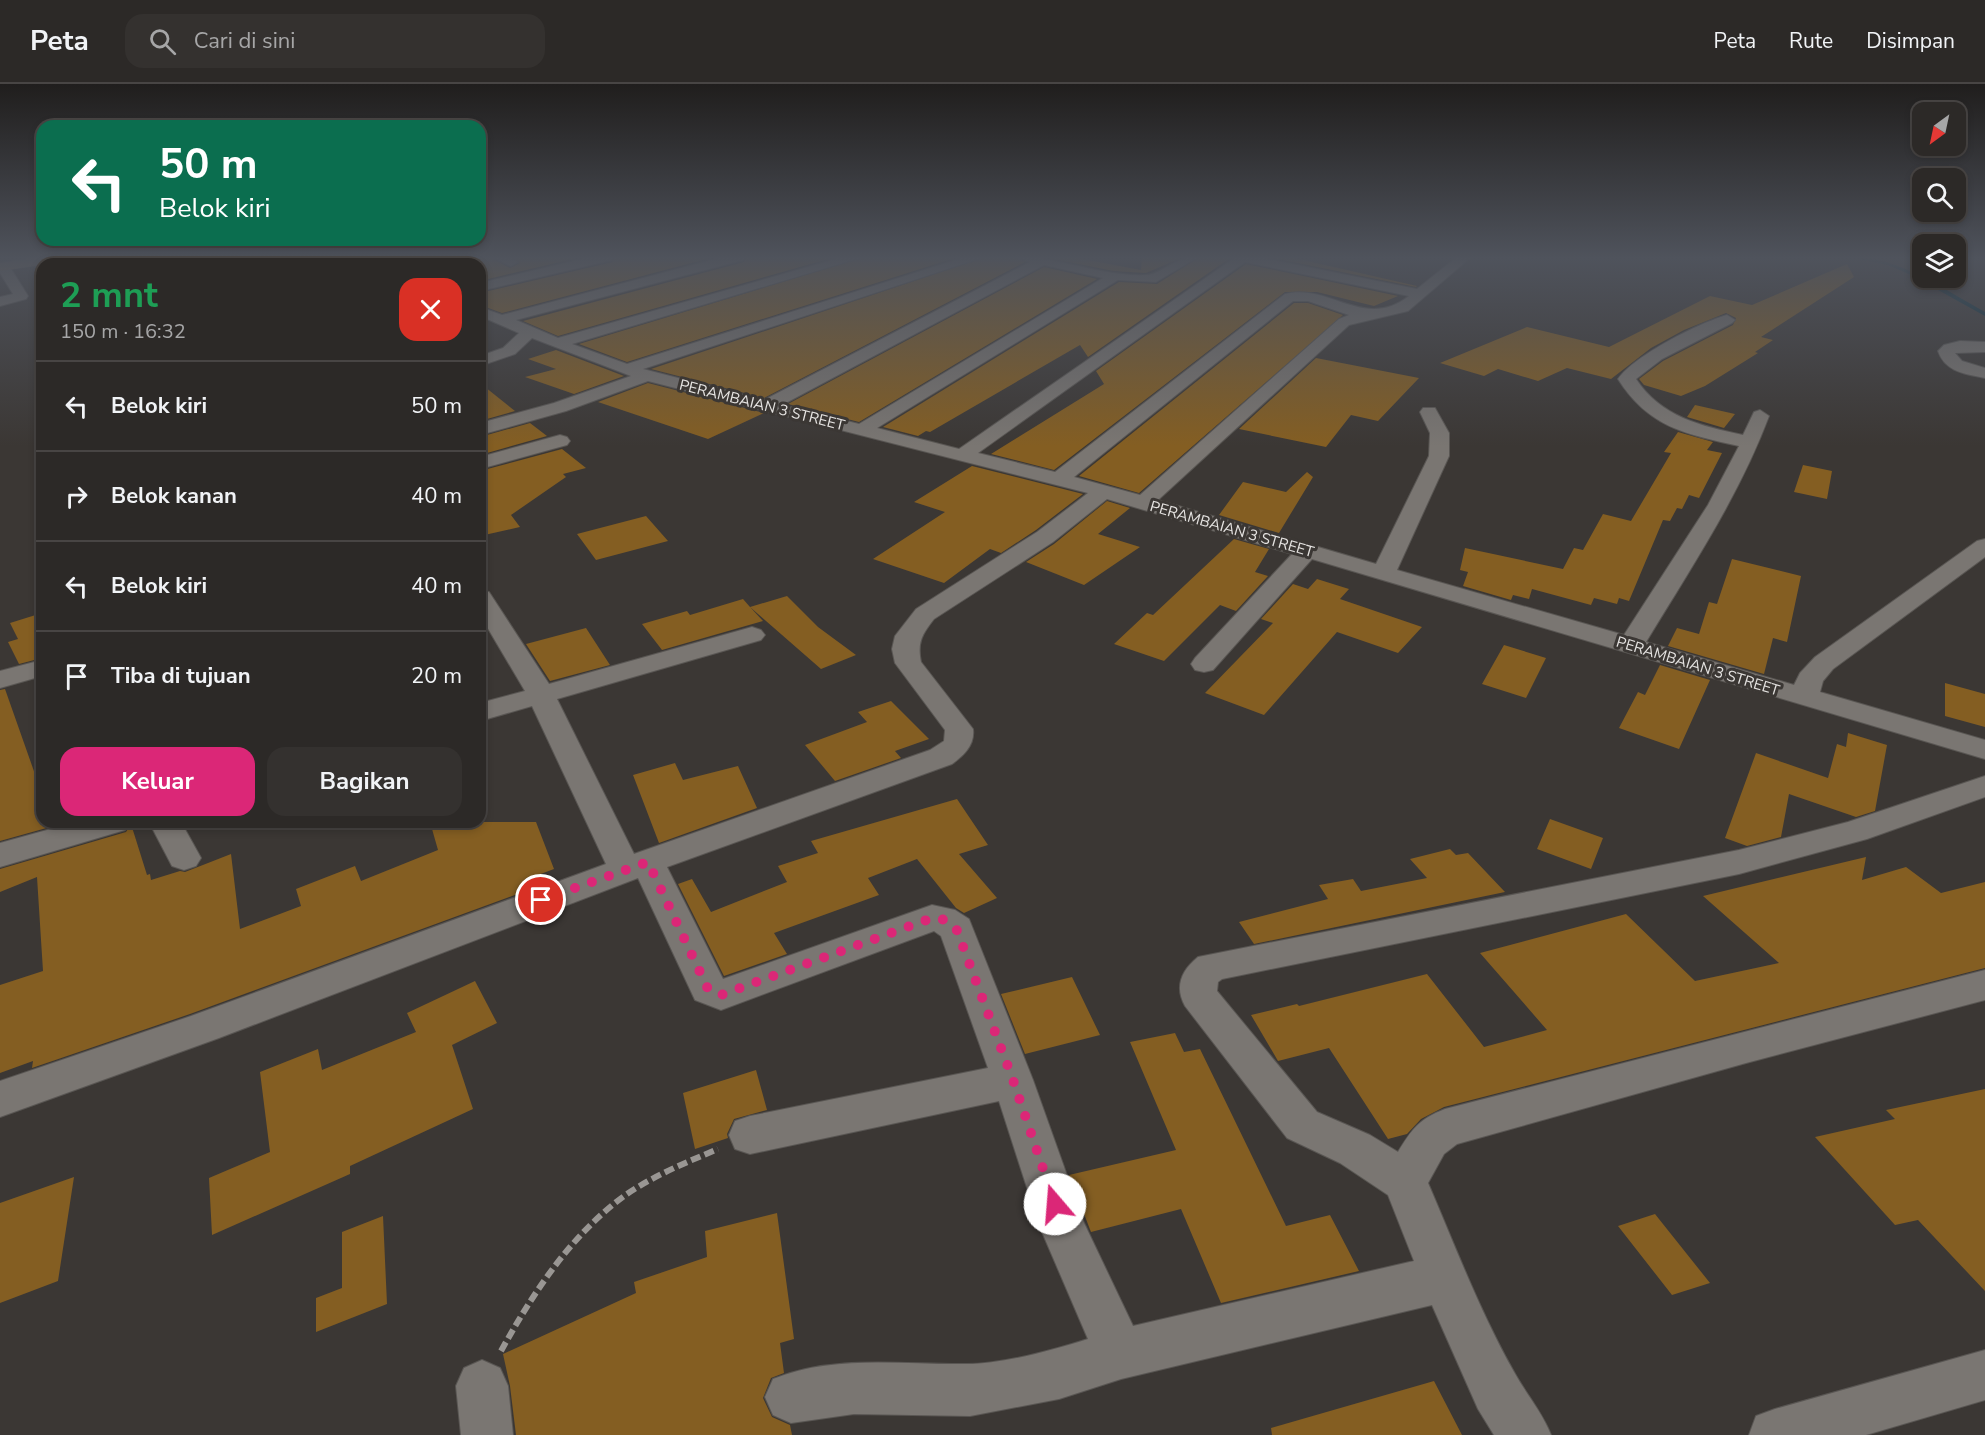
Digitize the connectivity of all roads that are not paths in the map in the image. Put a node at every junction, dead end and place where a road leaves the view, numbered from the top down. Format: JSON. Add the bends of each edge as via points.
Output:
{"nodes":[{"id":1,"x":503,"y":320,"type":"edge"},
{"id":2,"x":641,"y":320,"type":"edge"},
{"id":3,"x":791,"y":320,"type":"edge"},
{"id":4,"x":930,"y":320,"type":"edge"},
{"id":5,"x":1042,"y":320,"type":"edge"},
{"id":6,"x":1152,"y":320,"type":"edge"},
{"id":7,"x":1259,"y":320,"type":"edge"},
{"id":8,"x":1350,"y":320,"type":"edge"},
{"id":9,"x":1727,"y":320,"type":"dead end"},
{"id":10,"x":530,"y":331,"type":"junction"},
{"id":11,"x":558,"y":344,"type":"junction"},
{"id":12,"x":1985,"y":347,"type":"edge"},
{"id":13,"x":486,"y":359,"type":"edge"},
{"id":14,"x":637,"y":373,"type":"junction"},
{"id":15,"x":1985,"y":373,"type":"edge"},
{"id":16,"x":766,"y":406,"type":"junction"},
{"id":17,"x":1429,"y":412,"type":"dead end"},
{"id":18,"x":1760,"y":416,"type":"dead end"},
{"id":19,"x":486,"y":427,"type":"edge"},
{"id":20,"x":862,"y":429,"type":"junction"},
{"id":21,"x":560,"y":441,"type":"dead end"},
{"id":22,"x":1751,"y":443,"type":"junction"},
{"id":23,"x":964,"y":454,"type":"junction"},
{"id":24,"x":486,"y":461,"type":"edge"},
{"id":25,"x":1059,"y":479,"type":"junction"},
{"id":26,"x":1104,"y":491,"type":"junction"},
{"id":27,"x":1143,"y":503,"type":"junction"},
{"id":28,"x":1985,"y":546,"type":"edge"},
{"id":29,"x":1306,"y":551,"type":"junction"},
{"id":30,"x":1384,"y":572,"type":"junction"},
{"id":31,"x":486,"y":605,"type":"edge"},
{"id":32,"x":752,"y":635,"type":"dead end"},
{"id":33,"x":1630,"y":646,"type":"junction"},
{"id":34,"x":1204,"y":664,"type":"dead end"},
{"id":35,"x":36,"y":670,"type":"edge"},
{"id":36,"x":0,"y":680,"type":"edge"},
{"id":37,"x":540,"y":694,"type":"junction"},
{"id":38,"x":1804,"y":698,"type":"junction"},
{"id":39,"x":486,"y":710,"type":"edge"},
{"id":40,"x":1942,"y":736,"type":"junction"},
{"id":41,"x":1985,"y":750,"type":"edge"},
{"id":42,"x":1985,"y":770,"type":"edge"},
{"id":43,"x":1985,"y":786,"type":"edge"},
{"id":44,"x":93,"y":828,"type":"edge"},
{"id":45,"x":168,"y":828,"type":"edge"},
{"id":46,"x":0,"y":855,"type":"edge"},
{"id":47,"x":184,"y":858,"type":"dead end"},
{"id":48,"x":637,"y":866,"type":"junction"},
{"id":49,"x":1985,"y":985,"type":"edge"},
{"id":50,"x":1013,"y":1080,"type":"junction"},
{"id":51,"x":0,"y":1099,"type":"edge"},
{"id":52,"x":750,"y":1135,"type":"road end"},
{"id":53,"x":1405,"y":1181,"type":"junction"},
{"id":54,"x":1444,"y":1278,"type":"junction"},
{"id":55,"x":1122,"y":1354,"type":"junction"},
{"id":56,"x":1985,"y":1375,"type":"edge"},
{"id":57,"x":791,"y":1397,"type":"dead end"},
{"id":58,"x":1525,"y":1435,"type":"edge"},
{"id":59,"x":1775,"y":1435,"type":"edge"}],
"edges":[{"from":1,"to":10,"type":"street","name":"PERAMBAIAN 3 STREET"},
{"from":2,"to":11,"type":"street"},
{"from":3,"to":14,"type":"street"},
{"from":4,"to":16,"type":"street"},
{"from":5,"to":20,"type":"street"},
{"from":6,"to":23,"type":"street"},
{"from":7,"to":25,"type":"street"},
{"from":8,"to":27,"type":"street","via":[[1328,335]]},
{"from":9,"to":22,"type":"street","via":[[1652,358],[1630,372],[1627,379],[1637,395],[1662,419]]},
{"from":10,"to":11,"type":"street","name":"PERAMBAIAN 3 STREET"},
{"from":10,"to":13,"type":"street","via":[[508,351]]},
{"from":11,"to":14,"type":"street","name":"PERAMBAIAN 3 STREET"},
{"from":12,"to":15,"type":"street","via":[[1951,347],[1946,351],[1955,364]]},
{"from":14,"to":16,"type":"street","name":"PERAMBAIAN 3 STREET"},
{"from":14,"to":19,"type":"street","via":[[560,407]]},
{"from":16,"to":20,"type":"street","name":"PERAMBAIAN 3 STREET"},
{"from":17,"to":30,"type":"street","via":[[1442,439],[1439,456]]},
{"from":18,"to":22,"type":"street"},
{"from":20,"to":23,"type":"street","name":"PERAMBAIAN 3 STREET"},
{"from":21,"to":24,"type":"street"},
{"from":22,"to":33,"type":"street"},
{"from":23,"to":25,"type":"street","name":"PERAMBAIAN 3 STREET"},
{"from":25,"to":26,"type":"street","name":"PERAMBAIAN 3 STREET"},
{"from":26,"to":27,"type":"street","name":"PERAMBAIAN 3 STREET"},
{"from":26,"to":48,"type":"street","via":[[1045,537],[926,614],[908,636],[908,663],[959,729],[961,738],[951,751]]},
{"from":27,"to":29,"type":"street","name":"PERAMBAIAN 3 STREET"},
{"from":28,"to":38,"type":"street","via":[[1824,663],[1810,679]]},
{"from":29,"to":30,"type":"street","name":"PERAMBAIAN 3 STREET"},
{"from":29,"to":34,"type":"street"},
{"from":30,"to":33,"type":"street","name":"PERAMBAIAN 3 STREET"},
{"from":31,"to":37,"type":"street"},
{"from":32,"to":37,"type":"street"},
{"from":33,"to":38,"type":"street","name":"PERAMBAIAN 3 STREET"},
{"from":35,"to":36,"type":"street"},
{"from":37,"to":39,"type":"street"},
{"from":37,"to":48,"type":"street"},
{"from":38,"to":40,"type":"street","name":"PERAMBAIAN 3 STREET"},
{"from":40,"to":41,"type":"street","name":"PERAMBAIAN 3 STREET"},
{"from":40,"to":42,"type":"street"},
{"from":43,"to":53,"type":"street","via":[[1856,831],[1739,862],[1211,967],[1200,975],[1198,995],[1302,1125],[1355,1149]]},
{"from":44,"to":46,"type":"street"},
{"from":45,"to":47,"type":"street"},
{"from":48,"to":50,"type":"street","via":[[708,989],[721,995],[932,918],[949,923],[956,928]]},
{"from":48,"to":51,"type":"street","via":[[205,1028]]},
{"from":49,"to":53,"type":"street","via":[[1445,1128],[1430,1140]]},
{"from":50,"to":52,"type":"street"},
{"from":50,"to":55,"type":"street","via":[[1062,1225]]},
{"from":53,"to":54,"type":"street"},
{"from":54,"to":55,"type":"street"},
{"from":54,"to":58,"type":"street","via":[[1496,1391]]},
{"from":55,"to":57,"type":"street","via":[[1059,1374],[970,1390],[854,1388]]},
{"from":56,"to":59,"type":"street"}]}
